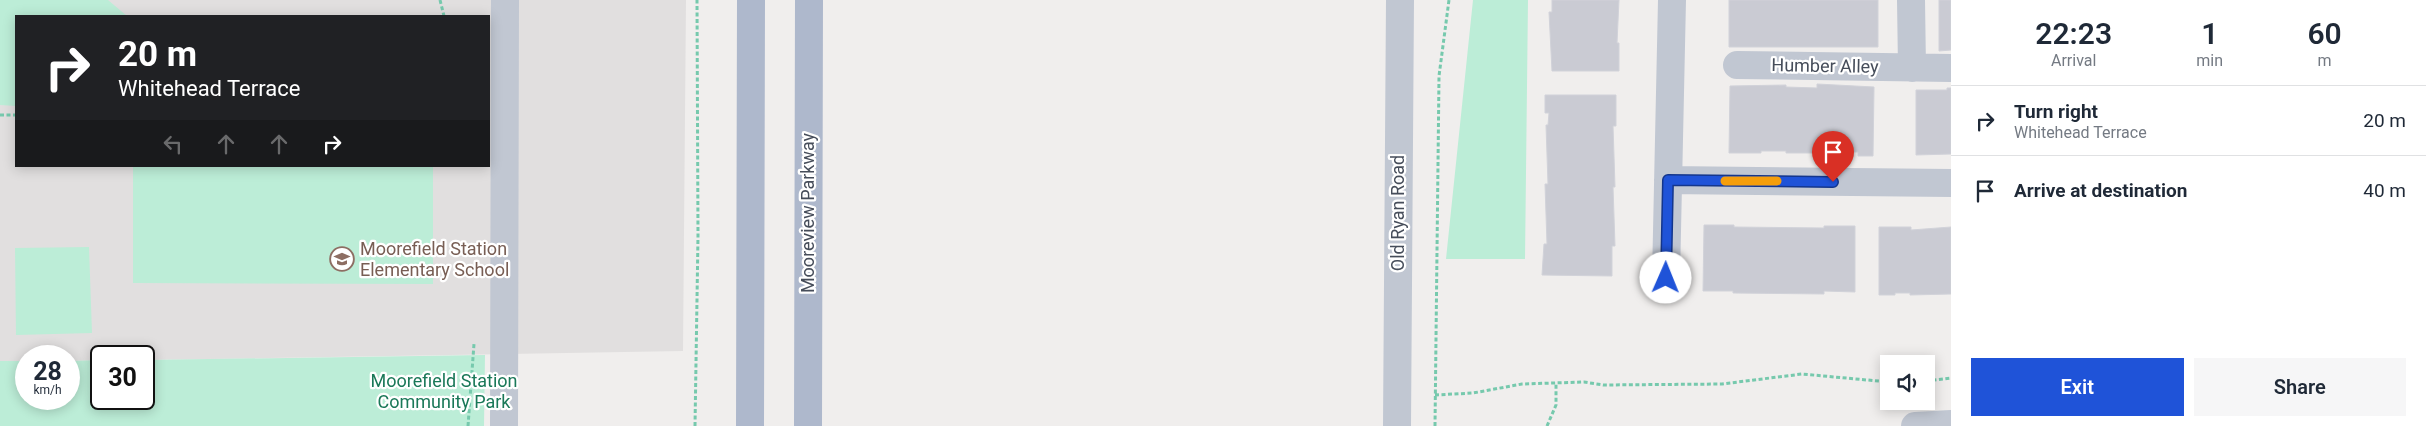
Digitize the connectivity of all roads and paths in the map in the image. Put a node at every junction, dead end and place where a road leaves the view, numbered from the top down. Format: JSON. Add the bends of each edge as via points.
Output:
{"nodes":[{"id":1,"x":440,"y":0,"type":"edge"},
{"id":2,"x":505,"y":0,"type":"edge"},
{"id":3,"x":697,"y":0,"type":"edge"},
{"id":4,"x":751,"y":0,"type":"edge"},
{"id":5,"x":809,"y":0,"type":"edge"},
{"id":6,"x":1400,"y":0,"type":"edge"},
{"id":7,"x":1448,"y":0,"type":"edge"},
{"id":8,"x":1672,"y":0,"type":"edge"},
{"id":9,"x":1911,"y":0,"type":"edge"},
{"id":10,"x":444,"y":15,"type":"edge"},
{"id":11,"x":1737,"y":65,"type":"dead end"},
{"id":12,"x":1912,"y":68,"type":"junction"},
{"id":13,"x":1951,"y":68,"type":"edge"},
{"id":14,"x":0,"y":115,"type":"edge"},
{"id":15,"x":15,"y":115,"type":"edge"},
{"id":16,"x":1668,"y":180,"type":"junction"},
{"id":17,"x":1951,"y":183,"type":"edge"},
{"id":18,"x":1666,"y":278,"type":"dead end"},
{"id":19,"x":1951,"y":378,"type":"edge"},
{"id":20,"x":1935,"y":380,"type":"edge"},
{"id":21,"x":1880,"y":381,"type":"edge"},
{"id":22,"x":1556,"y":383,"type":"junction"},
{"id":23,"x":1435,"y":395,"type":"junction"},
{"id":24,"x":1951,"y":424,"type":"edge"},
{"id":25,"x":504,"y":426,"type":"edge"},
{"id":26,"x":696,"y":426,"type":"edge"},
{"id":27,"x":750,"y":426,"type":"edge"},
{"id":28,"x":808,"y":426,"type":"edge"},
{"id":29,"x":1397,"y":426,"type":"edge"},
{"id":30,"x":1435,"y":426,"type":"edge"},
{"id":31,"x":1547,"y":426,"type":"edge"},
{"id":32,"x":1915,"y":426,"type":"edge"}],
"edges":[{"from":1,"to":10,"type":"path"},
{"from":2,"to":25,"type":"street"},
{"from":3,"to":26,"type":"path"},
{"from":4,"to":27,"type":"main road"},
{"from":5,"to":28,"type":"main road","name":"Mooreview Parkway"},
{"from":6,"to":29,"type":"street","name":"Old Ryan Road"},
{"from":7,"to":23,"type":"path","via":[[1439,76]]},
{"from":8,"to":16,"type":"street"},
{"from":9,"to":12,"type":"street"},
{"from":11,"to":12,"type":"street","name":"Humber Alley"},
{"from":12,"to":13,"type":"street","name":"Humber Alley"},
{"from":14,"to":15,"type":"path"},
{"from":16,"to":17,"type":"street"},
{"from":16,"to":18,"type":"street"},
{"from":19,"to":20,"type":"path"},
{"from":21,"to":22,"type":"path","via":[[1802,374],[1722,384]]},
{"from":22,"to":23,"type":"path","via":[[1522,384],[1473,394]]},
{"from":22,"to":31,"type":"path","via":[[1556,405]]},
{"from":23,"to":30,"type":"path"},
{"from":24,"to":32,"type":"street"}]}
